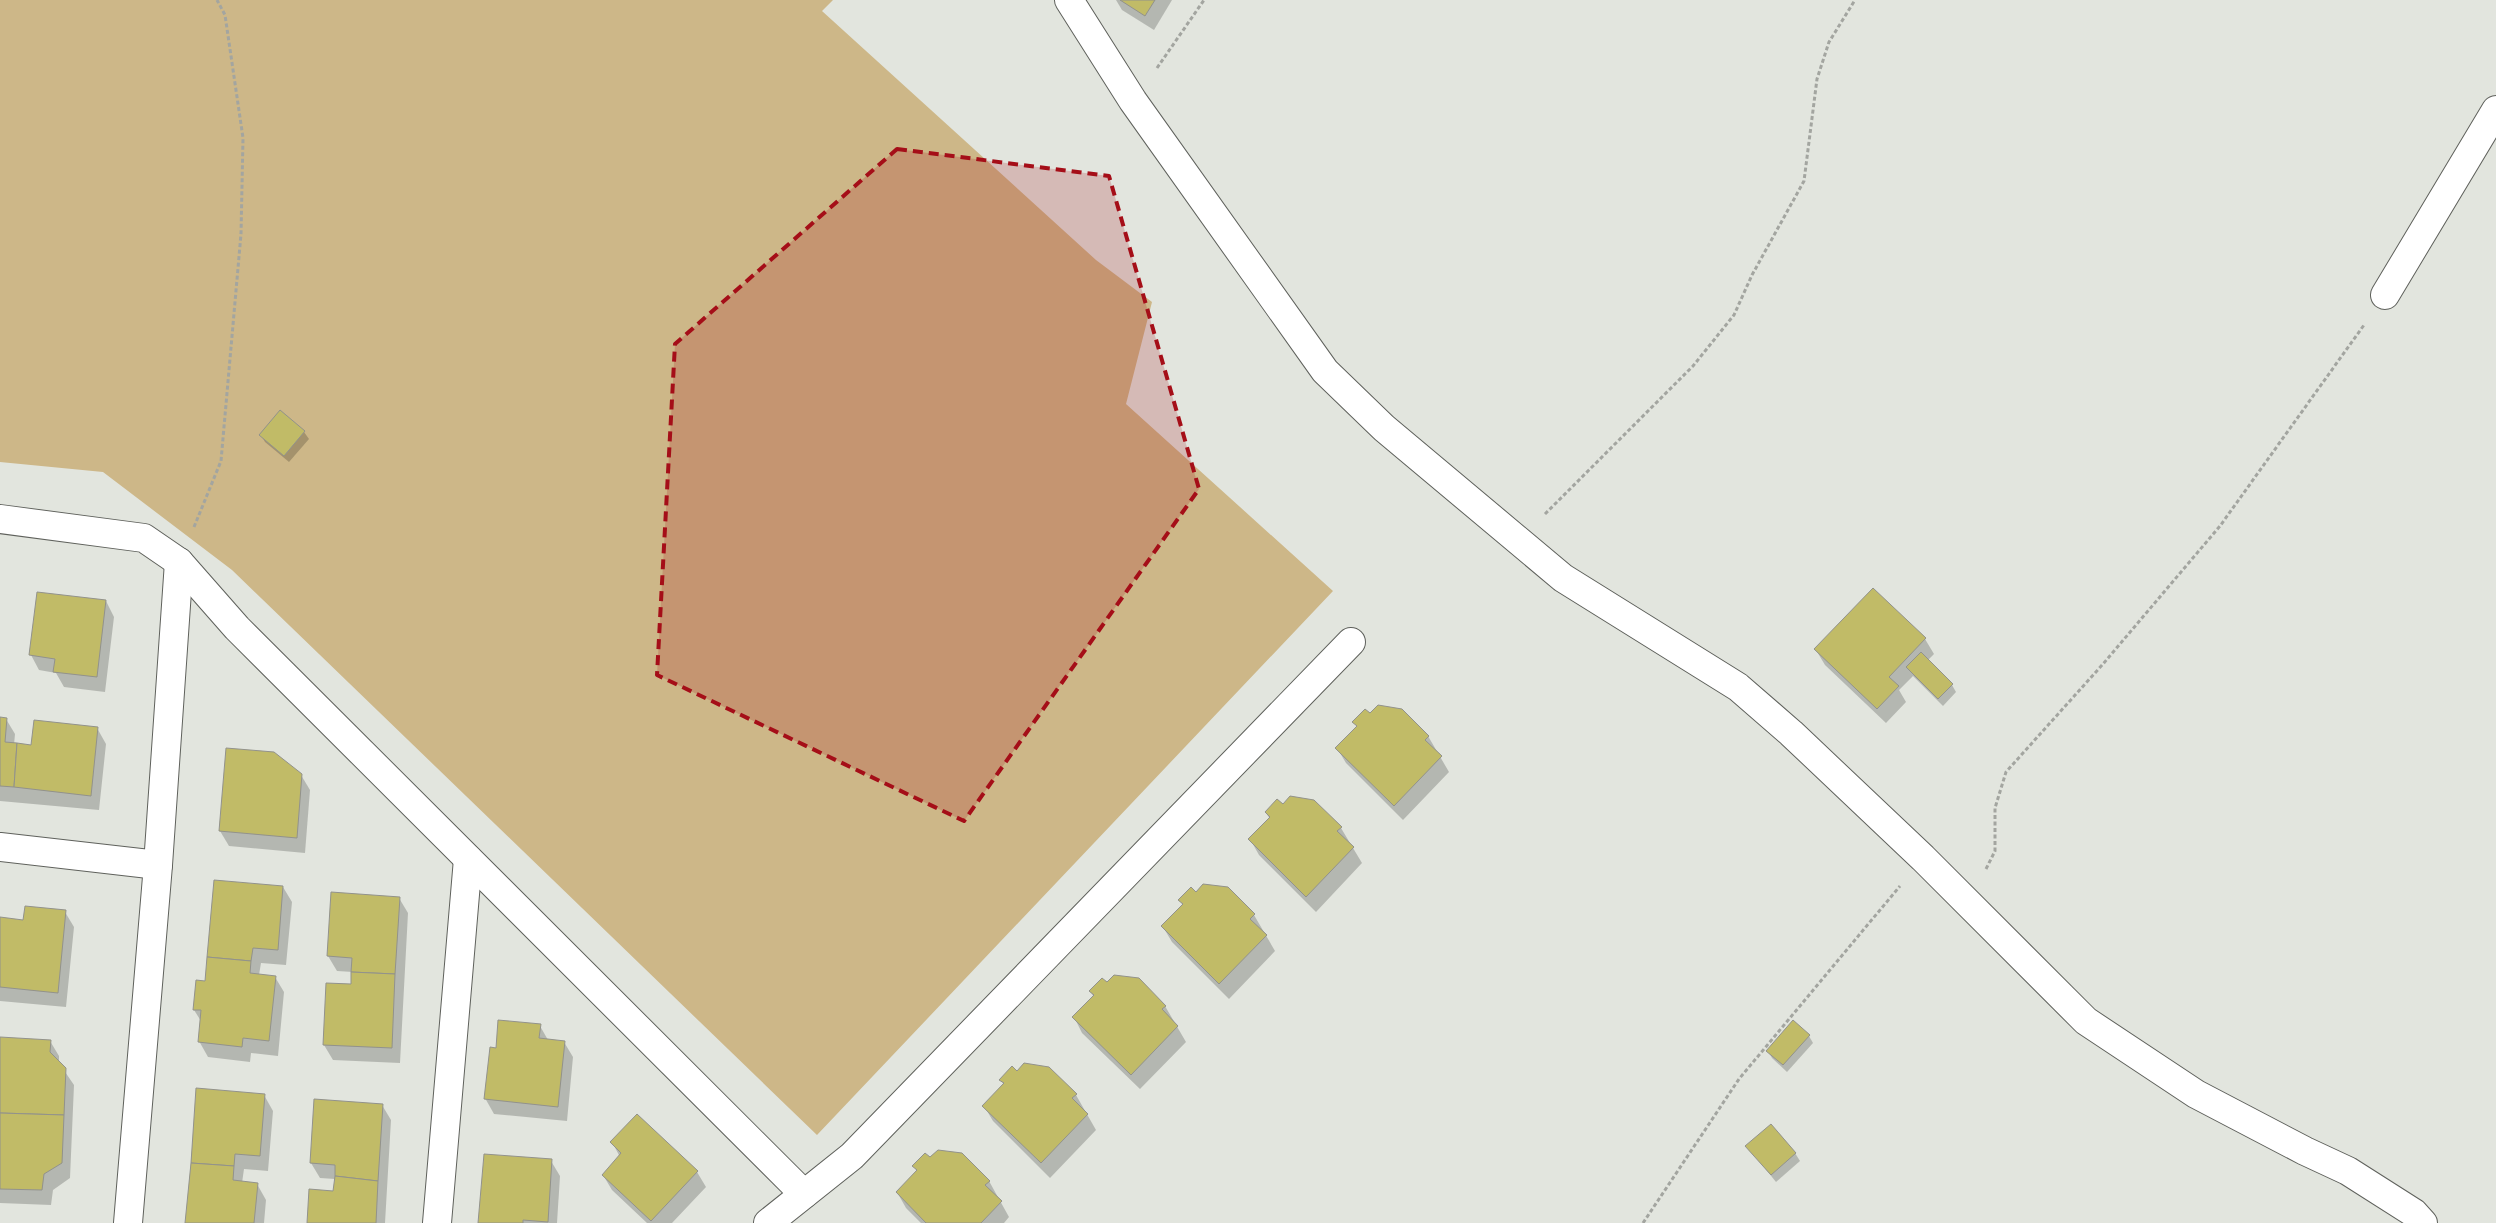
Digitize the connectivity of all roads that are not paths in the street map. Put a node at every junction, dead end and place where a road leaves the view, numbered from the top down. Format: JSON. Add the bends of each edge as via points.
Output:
{"nodes":[{"id":1,"x":1069,"y":0,"type":"edge"},
{"id":2,"x":2496,"y":110,"type":"edge"},
{"id":3,"x":2385,"y":295,"type":"road end"},
{"id":4,"x":0,"y":519,"type":"edge"},
{"id":5,"x":179,"y":562,"type":"junction"},
{"id":6,"x":1351,"y":642,"type":"dead end"},
{"id":7,"x":0,"y":847,"type":"edge"},
{"id":8,"x":468,"y":859,"type":"junction"},
{"id":9,"x":158,"y":865,"type":"junction"},
{"id":10,"x":804,"y":1194,"type":"junction"},
{"id":11,"x":128,"y":1223,"type":"edge"},
{"id":12,"x":437,"y":1223,"type":"edge"},
{"id":13,"x":768,"y":1223,"type":"edge"},
{"id":14,"x":2423,"y":1223,"type":"edge"}],
"edges":[{"from":1,"to":14,"type":"street","via":[[1133,101],[1326,371],[1384,428],[1564,578],[1738,687],[1922,858],[2086,1021],[2196,1094],[2348,1171],[2414,1213]]},
{"from":2,"to":3,"type":"street"},
{"from":4,"to":5,"type":"street","via":[[144,538]]},
{"from":5,"to":8,"type":"street","via":[[237,628]]},
{"from":5,"to":9,"type":"street"},
{"from":6,"to":10,"type":"street","via":[[852,1156]]},
{"from":7,"to":9,"type":"street"},
{"from":8,"to":10,"type":"street"},
{"from":8,"to":12,"type":"street"},
{"from":9,"to":11,"type":"street"},
{"from":10,"to":13,"type":"street"}]}
